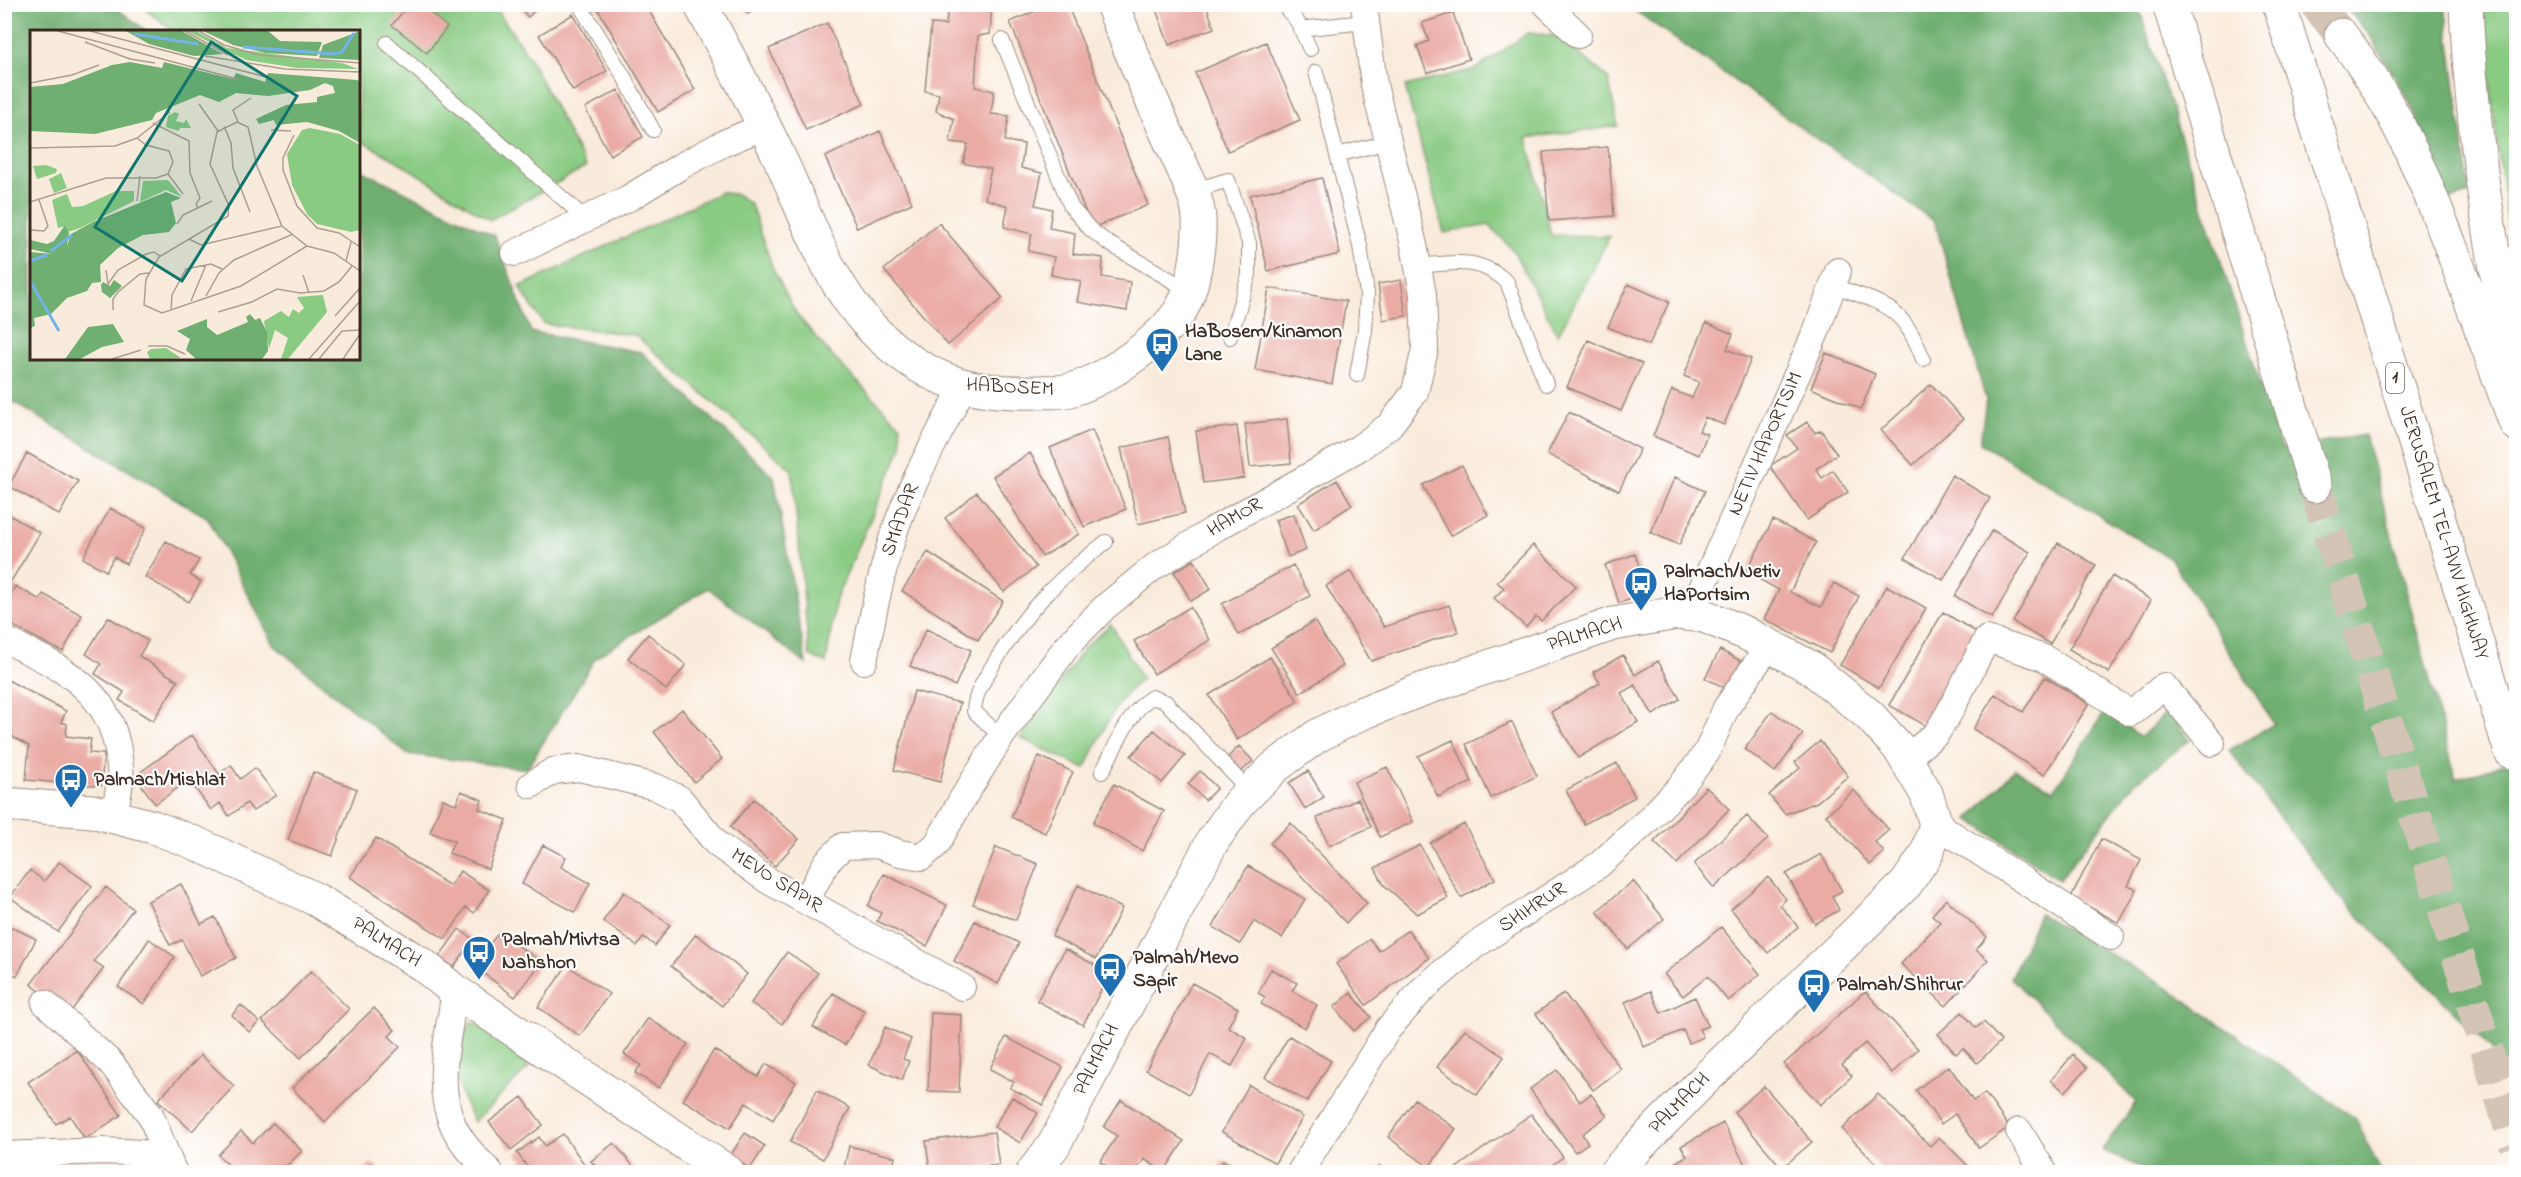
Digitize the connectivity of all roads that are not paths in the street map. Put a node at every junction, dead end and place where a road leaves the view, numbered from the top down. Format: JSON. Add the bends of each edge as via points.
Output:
{"nodes":[{"id":1,"x":579,"y":4,"type":"edge"},
{"id":2,"x":700,"y":4,"type":"edge"},
{"id":3,"x":1112,"y":4,"type":"edge"},
{"id":4,"x":1282,"y":4,"type":"edge"},
{"id":5,"x":1546,"y":4,"type":"edge"},
{"id":6,"x":2169,"y":4,"type":"edge"},
{"id":7,"x":2279,"y":4,"type":"edge"},
{"id":8,"x":2466,"y":4,"type":"edge"},
{"id":9,"x":1364,"y":13,"type":"edge"},
{"id":10,"x":1300,"y":29,"type":"junction"},
{"id":11,"x":1578,"y":35,"type":"dead end"},
{"id":12,"x":2341,"y":35,"type":"tunnel mouth"},
{"id":13,"x":1002,"y":40,"type":"dead end"},
{"id":14,"x":387,"y":43,"type":"dead end"},
{"id":15,"x":1310,"y":49,"type":"dead end"},
{"id":16,"x":1316,"y":72,"type":"dead end"},
{"id":17,"x":765,"y":126,"type":"junction"},
{"id":18,"x":652,"y":130,"type":"dead end"},
{"id":19,"x":1388,"y":142,"type":"junction"},
{"id":20,"x":1337,"y":155,"type":"junction"},
{"id":21,"x":1191,"y":192,"type":"junction"},
{"id":22,"x":586,"y":219,"type":"junction"},
{"id":23,"x":515,"y":253,"type":"dead end"},
{"id":24,"x":1418,"y":266,"type":"junction"},
{"id":25,"x":1835,"y":278,"type":"joint"},
{"id":26,"x":1188,"y":290,"type":"junction"},
{"id":27,"x":1230,"y":337,"type":"dead end"},
{"id":28,"x":1923,"y":359,"type":"dead end"},
{"id":29,"x":1357,"y":375,"type":"dead end"},
{"id":30,"x":2517,"y":380,"type":"edge"},
{"id":31,"x":1546,"y":384,"type":"dead end"},
{"id":32,"x":963,"y":387,"type":"junction"},
{"id":33,"x":2517,"y":424,"type":"edge"},
{"id":34,"x":2315,"y":486,"type":"tunnel mouth"},
{"id":35,"x":1106,"y":542,"type":"dead end"},
{"id":36,"x":1690,"y":615,"type":"junction"},
{"id":37,"x":4,"y":639,"type":"edge"},
{"id":38,"x":1768,"y":645,"type":"junction"},
{"id":39,"x":864,"y":661,"type":"dead end"},
{"id":40,"x":1001,"y":737,"type":"junction"},
{"id":41,"x":2212,"y":743,"type":"dead end"},
{"id":42,"x":2511,"y":752,"type":"dead end"},
{"id":43,"x":1905,"y":759,"type":"junction"},
{"id":44,"x":1102,"y":772,"type":"dead end"},
{"id":45,"x":531,"y":785,"type":"dead end"},
{"id":46,"x":1250,"y":792,"type":"junction"},
{"id":47,"x":4,"y":804,"type":"edge"},
{"id":48,"x":114,"y":817,"type":"junction"},
{"id":49,"x":1935,"y":824,"type":"junction"},
{"id":50,"x":806,"y":901,"type":"junction"},
{"id":51,"x":2111,"y":937,"type":"dead end"},
{"id":52,"x":962,"y":987,"type":"dead end"},
{"id":53,"x":455,"y":991,"type":"junction"},
{"id":54,"x":45,"y":1003,"type":"dead end"},
{"id":55,"x":2019,"y":1131,"type":"dead end"},
{"id":56,"x":4,"y":1155,"type":"edge"},
{"id":57,"x":174,"y":1172,"type":"edge"},
{"id":58,"x":490,"y":1173,"type":"edge"},
{"id":59,"x":728,"y":1173,"type":"edge"},
{"id":60,"x":1033,"y":1173,"type":"edge"},
{"id":61,"x":1300,"y":1173,"type":"edge"},
{"id":62,"x":1616,"y":1173,"type":"edge"},
{"id":63,"x":2044,"y":1173,"type":"edge"}],
"edges":[{"from":1,"to":18,"type":"lane"},
{"from":2,"to":17,"type":"main road","name":"HABOSEM"},
{"from":3,"to":21,"type":"main road","name":"HABOSEM"},
{"from":4,"to":10,"type":"lane"},
{"from":5,"to":11,"type":"street"},
{"from":6,"to":34,"type":"main road"},
{"from":7,"to":42,"type":"main road","name":"JERUSALEM TEL-AVIV HIGHWAY","number":"1"},
{"from":8,"to":30,"type":"main road","via":[[2479,154],[2495,271]]},
{"from":9,"to":10,"type":"lane"},
{"from":9,"to":19,"type":"street","name":"HAMOR","via":[[1374,85]]},
{"from":10,"to":15,"type":"lane"},
{"from":12,"to":33,"type":"main road","via":[[2382,93],[2415,157]]},
{"from":13,"to":26,"type":"lane","via":[[1071,207],[1108,243]]},
{"from":14,"to":22,"type":"lane"},
{"from":16,"to":20,"type":"lane"},
{"from":17,"to":22,"type":"street","via":[[724,143]]},
{"from":17,"to":32,"type":"main road","name":"HABOSEM","via":[[824,260],[848,301],[884,340],[927,372]]},
{"from":19,"to":20,"type":"lane"},
{"from":19,"to":24,"type":"street","name":"HAMOR"},
{"from":20,"to":29,"type":"lane","via":[[1360,246],[1367,294]]},
{"from":21,"to":26,"type":"main road","name":"HABOSEM","via":[[1200,216],[1196,263]]},
{"from":21,"to":27,"type":"lane","via":[[1228,180],[1249,243],[1249,275]]},
{"from":22,"to":23,"type":"street"},
{"from":24,"to":31,"type":"lane","via":[[1477,263],[1507,282]]},
{"from":24,"to":40,"type":"street","name":"HAMOR","via":[[1425,349],[1415,392],[1390,425],[1359,448],[1146,574],[1105,607],[1067,646]]},
{"from":25,"to":28,"type":"lane","via":[[1898,315],[1914,334]]},
{"from":25,"to":36,"type":"street","name":"NETIV HAPORTSIM","via":[[1816,332]]},
{"from":26,"to":32,"type":"main road","name":"HABOSEM","via":[[1180,310],[1149,344],[1116,369],[1069,390],[1019,392]]},
{"from":32,"to":39,"type":"street","name":"SMADAR","via":[[918,474],[894,534]]},
{"from":35,"to":40,"type":"lane","via":[[1037,602],[1011,636],[974,698],[974,711]]},
{"from":36,"to":38,"type":"main road","name":"PALMACH","via":[[1704,616]]},
{"from":36,"to":46,"type":"main road","name":"PALMACH","via":[[1613,624],[1360,714],[1317,736],[1275,767]]},
{"from":37,"to":48,"type":"street","via":[[50,663],[91,692],[113,724],[121,768]]},
{"from":38,"to":43,"type":"main road","name":"PALMACH","via":[[1810,667],[1869,716]]},
{"from":38,"to":61,"type":"street","name":"SHIHRUR","via":[[1726,708],[1707,752],[1648,820],[1600,864],[1474,946],[1422,990],[1388,1029]]},
{"from":40,"to":50,"type":"street","name":"HAMOR","via":[[937,844],[922,857],[877,846],[843,846],[826,863]]},
{"from":41,"to":43,"type":"street","via":[[2164,686],[2131,713],[2044,658],[1987,639],[1936,734]]},
{"from":43,"to":49,"type":"main road","name":"PALMACH","via":[[1926,794]]},
{"from":44,"to":46,"type":"lane","via":[[1123,733],[1144,702],[1152,697],[1166,702]]},
{"from":45,"to":50,"type":"street","name":"MEVO SAPIR","via":[[553,771],[579,768],[656,787],[680,799],[717,844],[767,880]]},
{"from":46,"to":60,"type":"main road","name":"PALMACH","via":[[1212,842],[1054,1145]]},
{"from":47,"to":48,"type":"main road","name":"PALMACH","via":[[92,811]]},
{"from":48,"to":53,"type":"main road","name":"PALMACH","via":[[195,843],[315,898],[423,965]]},
{"from":49,"to":51,"type":"street"},
{"from":49,"to":62,"type":"main road","name":"PALMACH","via":[[1927,853],[1906,884],[1699,1085]]},
{"from":50,"to":52,"type":"street","name":"MEVO SAPIR"},
{"from":53,"to":58,"type":"street","via":[[444,1066],[445,1095],[453,1125]]},
{"from":53,"to":59,"type":"main road","name":"PALMACH"},
{"from":54,"to":57,"type":"street","via":[[111,1063],[151,1116]]},
{"from":55,"to":63,"type":"street"},
{"from":56,"to":57,"type":"street","via":[[142,1153]]}]}
